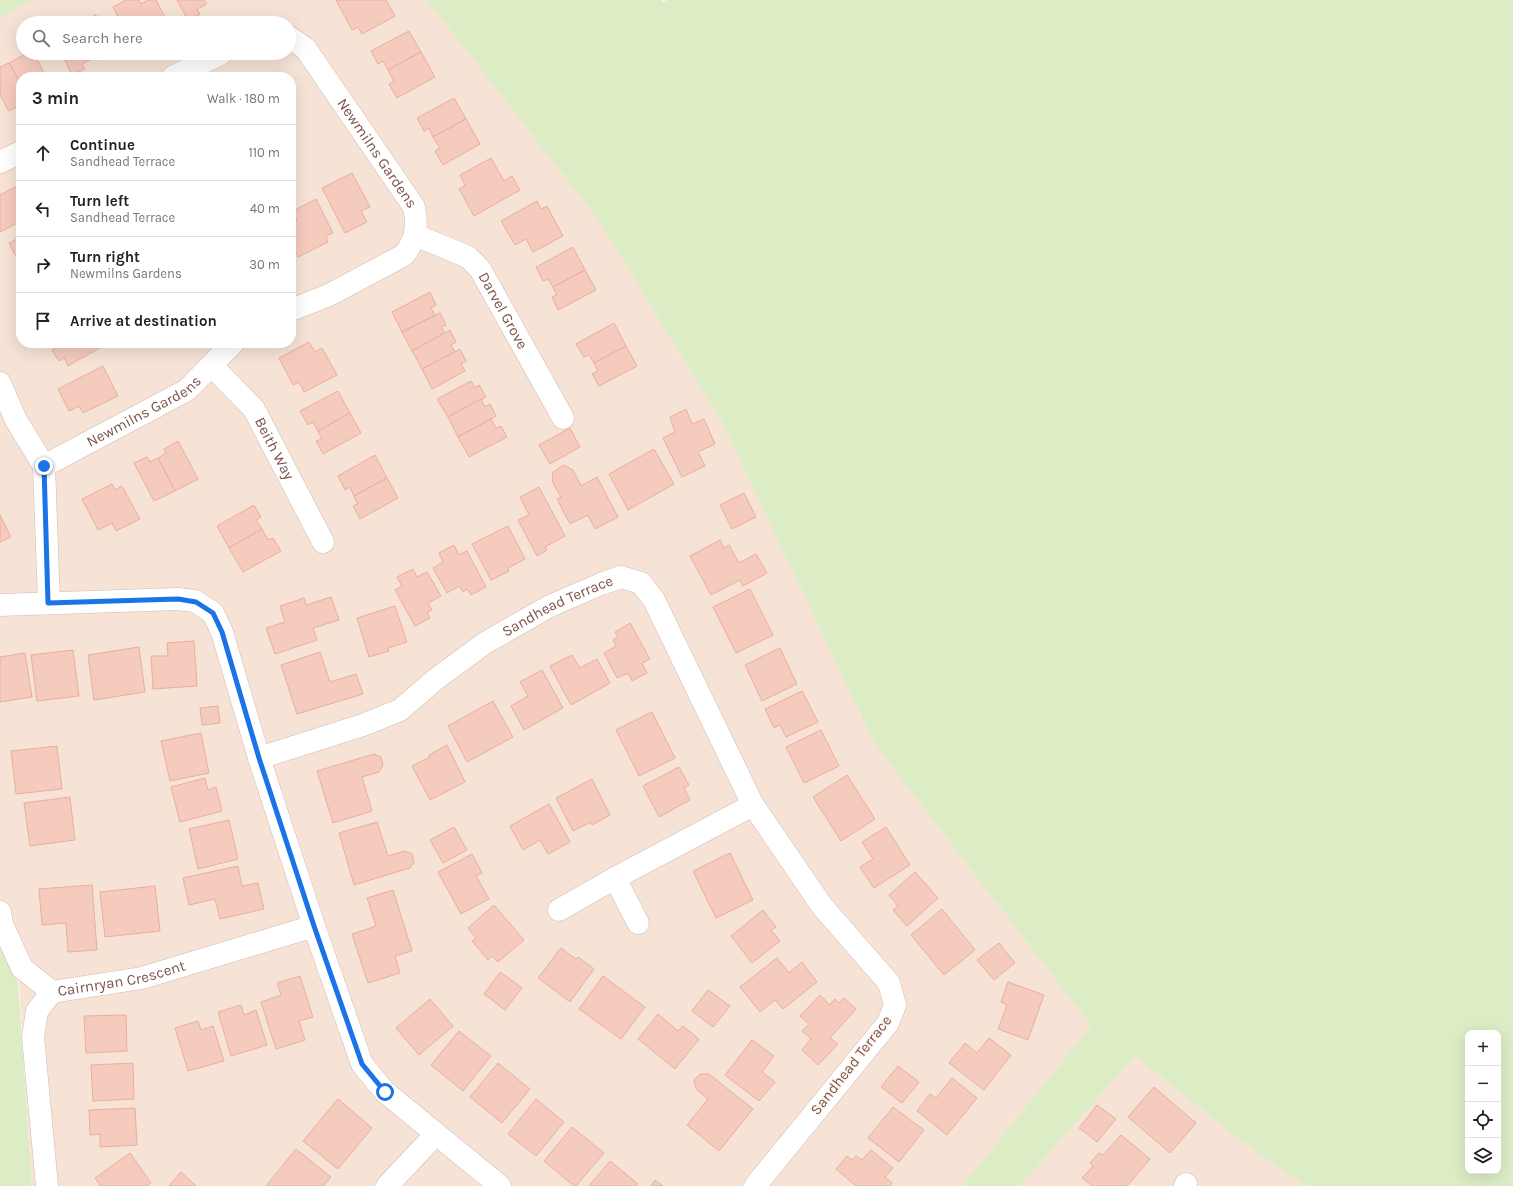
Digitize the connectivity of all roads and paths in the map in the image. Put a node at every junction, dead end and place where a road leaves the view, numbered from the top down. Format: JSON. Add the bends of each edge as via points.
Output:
{"nodes":[{"id":1,"x":296,"y":42,"type":"edge"},
{"id":2,"x":208,"y":60,"type":"edge"},
{"id":3,"x":183,"y":72,"type":"edge"},
{"id":4,"x":16,"y":154,"type":"edge"},
{"id":5,"x":0,"y":162,"type":"edge"},
{"id":6,"x":414,"y":235,"type":"junction"},
{"id":7,"x":296,"y":308,"type":"edge"},
{"id":8,"x":228,"y":348,"type":"edge"},
{"id":9,"x":211,"y":365,"type":"junction"},
{"id":10,"x":0,"y":383,"type":"edge"},
{"id":11,"x":563,"y":418,"type":"dead end"},
{"id":12,"x":44,"y":466,"type":"junction"},
{"id":13,"x":323,"y":542,"type":"dead end"},
{"id":14,"x":48,"y":603,"type":"junction"},
{"id":15,"x":0,"y":605,"type":"edge"},
{"id":16,"x":259,"y":758,"type":"junction"},
{"id":17,"x":753,"y":805,"type":"junction"},
{"id":18,"x":615,"y":878,"type":"junction"},
{"id":19,"x":559,"y":910,"type":"dead end"},
{"id":20,"x":0,"y":912,"type":"edge"},
{"id":21,"x":638,"y":923,"type":"dead end"},
{"id":22,"x":314,"y":926,"type":"junction"},
{"id":23,"x":52,"y":992,"type":"junction"},
{"id":24,"x":436,"y":1134,"type":"junction"},
{"id":25,"x":47,"y":1186,"type":"edge"},
{"id":26,"x":387,"y":1186,"type":"edge"},
{"id":27,"x":500,"y":1186,"type":"edge"},
{"id":28,"x":755,"y":1186,"type":"edge"}],
"edges":[{"from":1,"to":6,"type":"street","name":"Newmilns Gardens","via":[[306,49],[414,207],[417,222]]},
{"from":2,"to":3,"type":"street"},
{"from":4,"to":5,"type":"street"},
{"from":6,"to":7,"type":"street","name":"Newmilns Gardens","via":[[411,247],[404,255],[329,295]]},
{"from":6,"to":11,"type":"street","name":"Darvel Grove","via":[[468,257],[480,269]]},
{"from":8,"to":9,"type":"street","name":"Newmilns Gardens"},
{"from":9,"to":12,"type":"street","name":"Newmilns Gardens","via":[[187,390]]},
{"from":9,"to":13,"type":"street","name":"Beith Way","via":[[254,409]]},
{"from":10,"to":12,"type":"street","via":[[16,420]]},
{"from":12,"to":14,"type":"street"},
{"from":14,"to":15,"type":"street"},
{"from":14,"to":16,"type":"street","via":[[178,599],[196,602],[213,613],[222,632]]},
{"from":16,"to":17,"type":"street","name":"Sandhead Terrace","via":[[363,725],[400,710],[484,643],[550,606],[621,577],[641,582],[654,600]]},
{"from":16,"to":22,"type":"street"},
{"from":17,"to":18,"type":"street"},
{"from":17,"to":28,"type":"street","name":"Sandhead Terrace","via":[[822,906],[889,983],[895,1005],[888,1023]]},
{"from":18,"to":19,"type":"street"},
{"from":18,"to":21,"type":"street"},
{"from":20,"to":23,"type":"street","via":[[2,924],[22,968]]},
{"from":22,"to":23,"type":"street","name":"Cairnryan Crescent","via":[[142,978]]},
{"from":22,"to":24,"type":"street","via":[[362,1064],[385,1092]]},
{"from":23,"to":25,"type":"street","name":"Cairnryan Crescent","via":[[37,1011],[33,1037]]},
{"from":24,"to":26,"type":"street"},
{"from":24,"to":27,"type":"street"}]}
